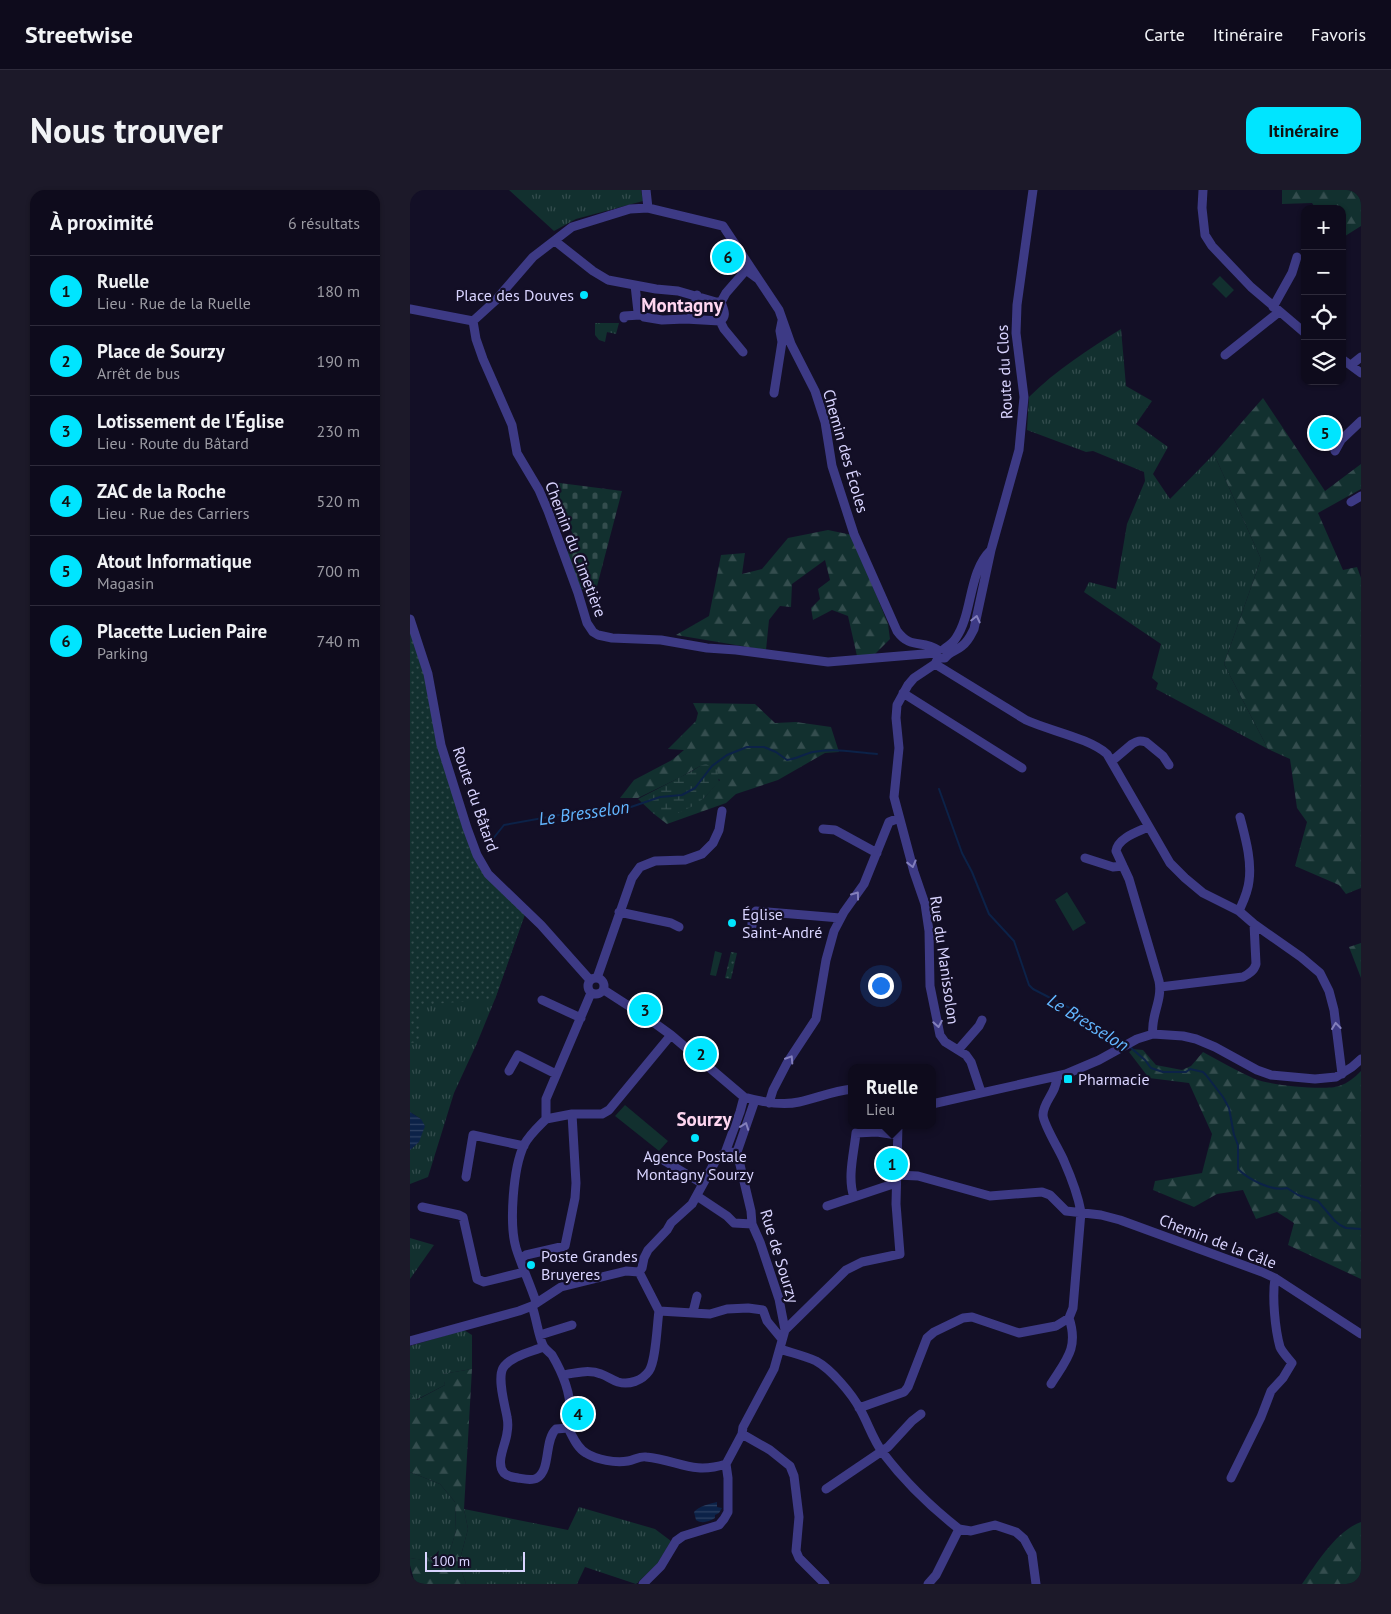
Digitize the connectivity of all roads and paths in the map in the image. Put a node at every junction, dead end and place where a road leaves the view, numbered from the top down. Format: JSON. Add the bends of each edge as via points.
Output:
{"nodes":[{"id":1,"x":646,"y":190,"type":"edge"},
{"id":2,"x":1033,"y":190,"type":"edge"},
{"id":3,"x":1202,"y":190,"type":"edge"},
{"id":4,"x":648,"y":208,"type":"junction"},
{"id":5,"x":556,"y":240,"type":"junction"},
{"id":6,"x":739,"y":249,"type":"junction"},
{"id":7,"x":1297,"y":257,"type":"dead end"},
{"id":8,"x":746,"y":270,"type":"junction"},
{"id":9,"x":758,"y":279,"type":"junction"},
{"id":10,"x":632,"y":284,"type":"junction"},
{"id":11,"x":696,"y":295,"type":"junction"},
{"id":12,"x":721,"y":302,"type":"junction"},
{"id":13,"x":410,"y":309,"type":"edge"},
{"id":14,"x":1276,"y":310,"type":"junction"},
{"id":15,"x":640,"y":315,"type":"junction"},
{"id":16,"x":624,"y":318,"type":"dead end"},
{"id":17,"x":690,"y":319,"type":"junction"},
{"id":18,"x":782,"y":320,"type":"junction"},
{"id":19,"x":473,"y":321,"type":"junction"},
{"id":20,"x":720,"y":321,"type":"junction"},
{"id":21,"x":1301,"y":329,"type":"edge"},
{"id":22,"x":743,"y":352,"type":"dead end"},
{"id":23,"x":1225,"y":355,"type":"dead end"},
{"id":24,"x":1361,"y":357,"type":"edge"},
{"id":25,"x":1346,"y":362,"type":"edge"},
{"id":26,"x":1350,"y":364,"type":"junction"},
{"id":27,"x":1361,"y":373,"type":"edge"},
{"id":28,"x":774,"y":393,"type":"dead end"},
{"id":29,"x":1361,"y":421,"type":"edge"},
{"id":30,"x":1335,"y":451,"type":"dead end"},
{"id":31,"x":1361,"y":496,"type":"edge"},
{"id":32,"x":1351,"y":502,"type":"dead end"},
{"id":33,"x":410,"y":619,"type":"edge"},
{"id":34,"x":940,"y":655,"type":"junction"},
{"id":35,"x":903,"y":693,"type":"junction"},
{"id":36,"x":1112,"y":762,"type":"junction"},
{"id":37,"x":1170,"y":765,"type":"dead end"},
{"id":38,"x":1022,"y":768,"type":"dead end"},
{"id":39,"x":722,"y":812,"type":"dead end"},
{"id":40,"x":1240,"y":817,"type":"dead end"},
{"id":41,"x":899,"y":818,"type":"junction"},
{"id":42,"x":1148,"y":826,"type":"junction"},
{"id":43,"x":823,"y":829,"type":"dead end"},
{"id":44,"x":877,"y":853,"type":"junction"},
{"id":45,"x":1085,"y":858,"type":"dead end"},
{"id":46,"x":1122,"y":866,"type":"junction"},
{"id":47,"x":1239,"y":911,"type":"junction"},
{"id":48,"x":619,"y":912,"type":"junction"},
{"id":49,"x":840,"y":918,"type":"junction"},
{"id":50,"x":1254,"y":924,"type":"junction"},
{"id":51,"x":679,"y":927,"type":"dead end"},
{"id":52,"x":750,"y":930,"type":"dead end"},
{"id":53,"x":594,"y":979,"type":"junction"},
{"id":54,"x":1160,"y":987,"type":"junction"},
{"id":55,"x":604,"y":990,"type":"junction"},
{"id":56,"x":591,"y":993,"type":"junction"},
{"id":57,"x":542,"y":1000,"type":"dead end"},
{"id":58,"x":581,"y":1018,"type":"junction"},
{"id":59,"x":982,"y":1020,"type":"dead end"},
{"id":60,"x":1153,"y":1034,"type":"junction"},
{"id":61,"x":671,"y":1035,"type":"junction"},
{"id":62,"x":958,"y":1050,"type":"junction"},
{"id":63,"x":1361,"y":1058,"type":"edge"},
{"id":64,"x":509,"y":1071,"type":"dead end"},
{"id":65,"x":556,"y":1074,"type":"junction"},
{"id":66,"x":1342,"y":1074,"type":"junction"},
{"id":67,"x":1057,"y":1076,"type":"junction"},
{"id":68,"x":848,"y":1089,"type":"edge"},
{"id":69,"x":981,"y":1092,"type":"junction"},
{"id":70,"x":744,"y":1097,"type":"junction"},
{"id":71,"x":755,"y":1100,"type":"junction"},
{"id":72,"x":769,"y":1102,"type":"junction"},
{"id":73,"x":936,"y":1103,"type":"edge"},
{"id":74,"x":572,"y":1114,"type":"junction"},
{"id":75,"x":546,"y":1119,"type":"junction"},
{"id":76,"x":898,"y":1130,"type":"edge"},
{"id":77,"x":524,"y":1146,"type":"junction"},
{"id":78,"x":737,"y":1152,"type":"junction"},
{"id":79,"x":725,"y":1153,"type":"junction"},
{"id":80,"x":658,"y":1157,"type":"dead end"},
{"id":81,"x":466,"y":1177,"type":"dead end"},
{"id":82,"x":897,"y":1179,"type":"junction"},
{"id":83,"x":703,"y":1184,"type":"junction"},
{"id":84,"x":697,"y":1196,"type":"junction"},
{"id":85,"x":854,"y":1197,"type":"junction"},
{"id":86,"x":827,"y":1206,"type":"dead end"},
{"id":87,"x":422,"y":1207,"type":"dead end"},
{"id":88,"x":1081,"y":1212,"type":"junction"},
{"id":89,"x":752,"y":1224,"type":"junction"},
{"id":90,"x":520,"y":1259,"type":"junction"},
{"id":91,"x":524,"y":1272,"type":"junction"},
{"id":92,"x":639,"y":1272,"type":"junction"},
{"id":93,"x":1275,"y":1278,"type":"junction"},
{"id":94,"x":697,"y":1296,"type":"dead end"},
{"id":95,"x":534,"y":1304,"type":"junction"},
{"id":96,"x":659,"y":1311,"type":"junction"},
{"id":97,"x":693,"y":1312,"type":"junction"},
{"id":98,"x":1069,"y":1318,"type":"junction"},
{"id":99,"x":572,"y":1325,"type":"dead end"},
{"id":100,"x":783,"y":1334,"type":"junction"},
{"id":101,"x":1361,"y":1334,"type":"edge"},
{"id":102,"x":540,"y":1335,"type":"junction"},
{"id":103,"x":410,"y":1341,"type":"edge"},
{"id":104,"x":543,"y":1347,"type":"junction"},
{"id":105,"x":780,"y":1349,"type":"junction"},
{"id":106,"x":563,"y":1375,"type":"junction"},
{"id":107,"x":1051,"y":1384,"type":"dead end"},
{"id":108,"x":859,"y":1408,"type":"junction"},
{"id":109,"x":921,"y":1414,"type":"dead end"},
{"id":110,"x":568,"y":1428,"type":"junction"},
{"id":111,"x":742,"y":1434,"type":"junction"},
{"id":112,"x":882,"y":1452,"type":"junction"},
{"id":113,"x":726,"y":1464,"type":"junction"},
{"id":114,"x":1231,"y":1478,"type":"dead end"},
{"id":115,"x":826,"y":1489,"type":"dead end"},
{"id":116,"x":959,"y":1529,"type":"junction"},
{"id":117,"x":937,"y":1580,"type":"edge"},
{"id":118,"x":643,"y":1584,"type":"edge"},
{"id":119,"x":825,"y":1584,"type":"edge"},
{"id":120,"x":928,"y":1584,"type":"edge"},
{"id":121,"x":1036,"y":1584,"type":"edge"}],
"edges":[{"from":1,"to":4,"type":"street"},
{"from":2,"to":34,"type":"street","name":"Route du Clos","via":[[1017,305],[1016,333],[1024,397],[1019,450],[974,629],[963,646]]},
{"from":3,"to":14,"type":"street","via":[[1207,239]]},
{"from":4,"to":5,"type":"street","via":[[572,227]]},
{"from":4,"to":6,"type":"street","via":[[724,226]]},
{"from":5,"to":10,"type":"street","via":[[608,280]]},
{"from":5,"to":19,"type":"street","via":[[533,257],[496,301]]},
{"from":6,"to":8,"type":"street"},
{"from":6,"to":9,"type":"street","name":"Chemin des Écoles"},
{"from":7,"to":14,"type":"street"},
{"from":8,"to":9,"type":"street"},
{"from":8,"to":12,"type":"street"},
{"from":9,"to":18,"type":"street","name":"Chemin des Écoles"},
{"from":10,"to":11,"type":"street"},
{"from":10,"to":15,"type":"street"},
{"from":11,"to":12,"type":"street"},
{"from":11,"to":17,"type":"street"},
{"from":12,"to":20,"type":"street","via":[[725,315]]},
{"from":13,"to":19,"type":"street"},
{"from":14,"to":21,"type":"street"},
{"from":14,"to":23,"type":"street"},
{"from":15,"to":16,"type":"street"},
{"from":15,"to":17,"type":"street","via":[[649,319]]},
{"from":17,"to":20,"type":"street"},
{"from":18,"to":28,"type":"street"},
{"from":18,"to":34,"type":"street","name":"Chemin des Écoles","via":[[815,391],[832,466],[854,534],[897,631],[911,643],[932,646]]},
{"from":19,"to":34,"type":"street","name":"Chemin du Cimetière","via":[[476,339],[512,425],[517,452],[539,490],[587,623],[598,635],[828,662]]},
{"from":20,"to":22,"type":"street"},
{"from":24,"to":26,"type":"street"},
{"from":25,"to":26,"type":"street"},
{"from":26,"to":27,"type":"street"},
{"from":29,"to":30,"type":"street","via":[[1341,440]]},
{"from":31,"to":32,"type":"street"},
{"from":33,"to":53,"type":"street","name":"Route du Bâtard","via":[[428,674],[441,745],[477,855],[488,874]]},
{"from":34,"to":35,"type":"street","name":"Route du Clos","via":[[914,678]]},
{"from":34,"to":36,"type":"street","name":"Chemin des Écoles","via":[[1026,720],[1095,745]]},
{"from":35,"to":38,"type":"street"},
{"from":35,"to":41,"type":"street","name":"Rue du Manissolon","via":[[896,711],[899,748],[894,797]]},
{"from":36,"to":37,"type":"street","via":[[1132,744],[1142,741]]},
{"from":36,"to":42,"type":"street","name":"Chemin des Écoles"},
{"from":39,"to":48,"type":"street","via":[[719,830],[702,854],[685,860],[655,861],[640,867],[632,878]]},
{"from":40,"to":47,"type":"street","via":[[1250,877]]},
{"from":41,"to":44,"type":"street","via":[[889,822]]},
{"from":41,"to":62,"type":"street","name":"Rue du Manissolon","one_way":true,"via":[[925,904],[930,986],[940,1035],[944,1042]]},
{"from":42,"to":46,"type":"street","via":[[1118,844],[1116,851]]},
{"from":42,"to":47,"type":"street","name":"Chemin des Écoles","via":[[1170,864],[1203,893]]},
{"from":43,"to":44,"type":"street","via":[[835,830]]},
{"from":49,"to":44,"type":"street","one_way":true,"via":[[864,884]]},
{"from":45,"to":46,"type":"street","via":[[1113,867]]},
{"from":46,"to":54,"type":"street","via":[[1129,879]]},
{"from":47,"to":50,"type":"street","name":"Chemin des Écoles"},
{"from":48,"to":51,"type":"street"},
{"from":48,"to":53,"type":"street"},
{"from":49,"to":52,"type":"street","via":[[756,911],[752,914]]},
{"from":72,"to":49,"type":"street","one_way":true,"via":[[787,1063],[816,1019],[826,960]]},
{"from":50,"to":54,"type":"street","via":[[1256,964],[1251,972],[1243,977]]},
{"from":66,"to":50,"type":"street","name":"Chemin des Écoles","one_way":true,"via":[[1334,1010],[1320,973]]},
{"from":53,"to":55,"type":"street","via":[[602,981]]},
{"from":53,"to":56,"type":"street","via":[[587,987]]},
{"from":54,"to":60,"type":"street"},
{"from":55,"to":56,"type":"street","via":[[599,994]]},
{"from":55,"to":61,"type":"street"},
{"from":56,"to":58,"type":"street"},
{"from":57,"to":58,"type":"street"},
{"from":58,"to":65,"type":"street"},
{"from":59,"to":62,"type":"street"},
{"from":60,"to":66,"type":"street","via":[[1196,1038],[1271,1075],[1315,1079]]},
{"from":60,"to":67,"type":"street"},
{"from":61,"to":70,"type":"street"},
{"from":61,"to":74,"type":"street","via":[[610,1110],[602,1114]]},
{"from":62,"to":69,"type":"street","name":"Rue du Manissolon","via":[[971,1062]]},
{"from":63,"to":66,"type":"street"},
{"from":64,"to":65,"type":"street","via":[[518,1055]]},
{"from":65,"to":75,"type":"street","via":[[546,1099]]},
{"from":67,"to":69,"type":"street"},
{"from":67,"to":88,"type":"street","via":[[1057,1085],[1042,1117],[1064,1161]]},
{"from":68,"to":72,"type":"street","via":[[799,1102]]},
{"from":69,"to":73,"type":"street"},
{"from":70,"to":71,"type":"street"},
{"from":70,"to":79,"type":"street"},
{"from":71,"to":72,"type":"street"},
{"from":78,"to":71,"type":"street","one_way":true},
{"from":74,"to":75,"type":"street"},
{"from":74,"to":90,"type":"street","via":[[576,1183],[565,1246]]},
{"from":75,"to":77,"type":"street"},
{"from":76,"to":82,"type":"street"},
{"from":76,"to":85,"type":"street","via":[[856,1133],[852,1172]]},
{"from":77,"to":81,"type":"street","via":[[474,1135]]},
{"from":77,"to":90,"type":"street","via":[[514,1197],[513,1232]]},
{"from":78,"to":79,"type":"street"},
{"from":78,"to":89,"type":"street","name":"Rue de Sourzy"},
{"from":79,"to":83,"type":"street","via":[[716,1160]]},
{"from":80,"to":83,"type":"street"},
{"from":82,"to":85,"type":"street"},
{"from":82,"to":88,"type":"street","name":"Chemin de la Câle","via":[[918,1176],[990,1196],[1042,1192],[1066,1210]]},
{"from":82,"to":100,"type":"street","via":[[900,1254],[862,1262],[846,1270]]},
{"from":83,"to":84,"type":"street"},
{"from":84,"to":89,"type":"street","via":[[734,1223]]},
{"from":84,"to":92,"type":"street","via":[[648,1250]]},
{"from":85,"to":86,"type":"street"},
{"from":87,"to":91,"type":"street","via":[[463,1217],[477,1279],[484,1282]]},
{"from":88,"to":93,"type":"street","name":"Chemin de la Câle","via":[[1120,1220]]},
{"from":88,"to":98,"type":"street","via":[[1073,1308]]},
{"from":89,"to":100,"type":"street","name":"Rue de Sourzy","via":[[779,1299]]},
{"from":90,"to":91,"type":"street"},
{"from":91,"to":95,"type":"street"},
{"from":92,"to":95,"type":"street","via":[[626,1271],[560,1287]]},
{"from":92,"to":96,"type":"street"},
{"from":93,"to":101,"type":"street","name":"Chemin de la Câle"},
{"from":93,"to":114,"type":"street","via":[[1273,1289],[1280,1349],[1292,1363],[1271,1391]]},
{"from":94,"to":97,"type":"street"},
{"from":95,"to":102,"type":"street"},
{"from":95,"to":103,"type":"street"},
{"from":96,"to":97,"type":"street"},
{"from":96,"to":106,"type":"street","via":[[649,1372],[631,1384],[599,1373]]},
{"from":97,"to":100,"type":"street","via":[[763,1310],[767,1321]]},
{"from":98,"to":107,"type":"street","via":[[1073,1344]]},
{"from":98,"to":108,"type":"street","via":[[1056,1326],[1019,1333],[972,1317],[963,1318],[927,1338],[904,1392]]},
{"from":99,"to":102,"type":"street"},
{"from":100,"to":105,"type":"street","name":"Rue de Sourzy"},
{"from":102,"to":104,"type":"street"},
{"from":104,"to":106,"type":"street"},
{"from":104,"to":110,"type":"street","via":[[514,1359],[502,1370],[507,1426],[501,1460],[503,1473],[508,1477],[537,1478],[542,1474],[551,1433]]},
{"from":105,"to":108,"type":"street","via":[[824,1366],[849,1392]]},
{"from":105,"to":111,"type":"street","name":"Rue de Sourzy","via":[[774,1369],[748,1415]]},
{"from":106,"to":110,"type":"street","via":[[570,1400]]},
{"from":108,"to":112,"type":"street"},
{"from":109,"to":112,"type":"street"},
{"from":110,"to":113,"type":"street","via":[[579,1447],[599,1459],[626,1462],[644,1456],[696,1469]]},
{"from":111,"to":113,"type":"street","name":"Rue de Sourzy"},
{"from":111,"to":119,"type":"street","via":[[790,1466],[799,1517],[796,1551]]},
{"from":112,"to":115,"type":"street"},
{"from":112,"to":116,"type":"street","via":[[918,1493]]},
{"from":113,"to":118,"type":"street","via":[[728,1512],[724,1519],[718,1525],[676,1541],[661,1566]]},
{"from":116,"to":117,"type":"street"},
{"from":116,"to":121,"type":"street","via":[[995,1525],[1016,1532],[1032,1554]]},
{"from":117,"to":120,"type":"street"}]}
